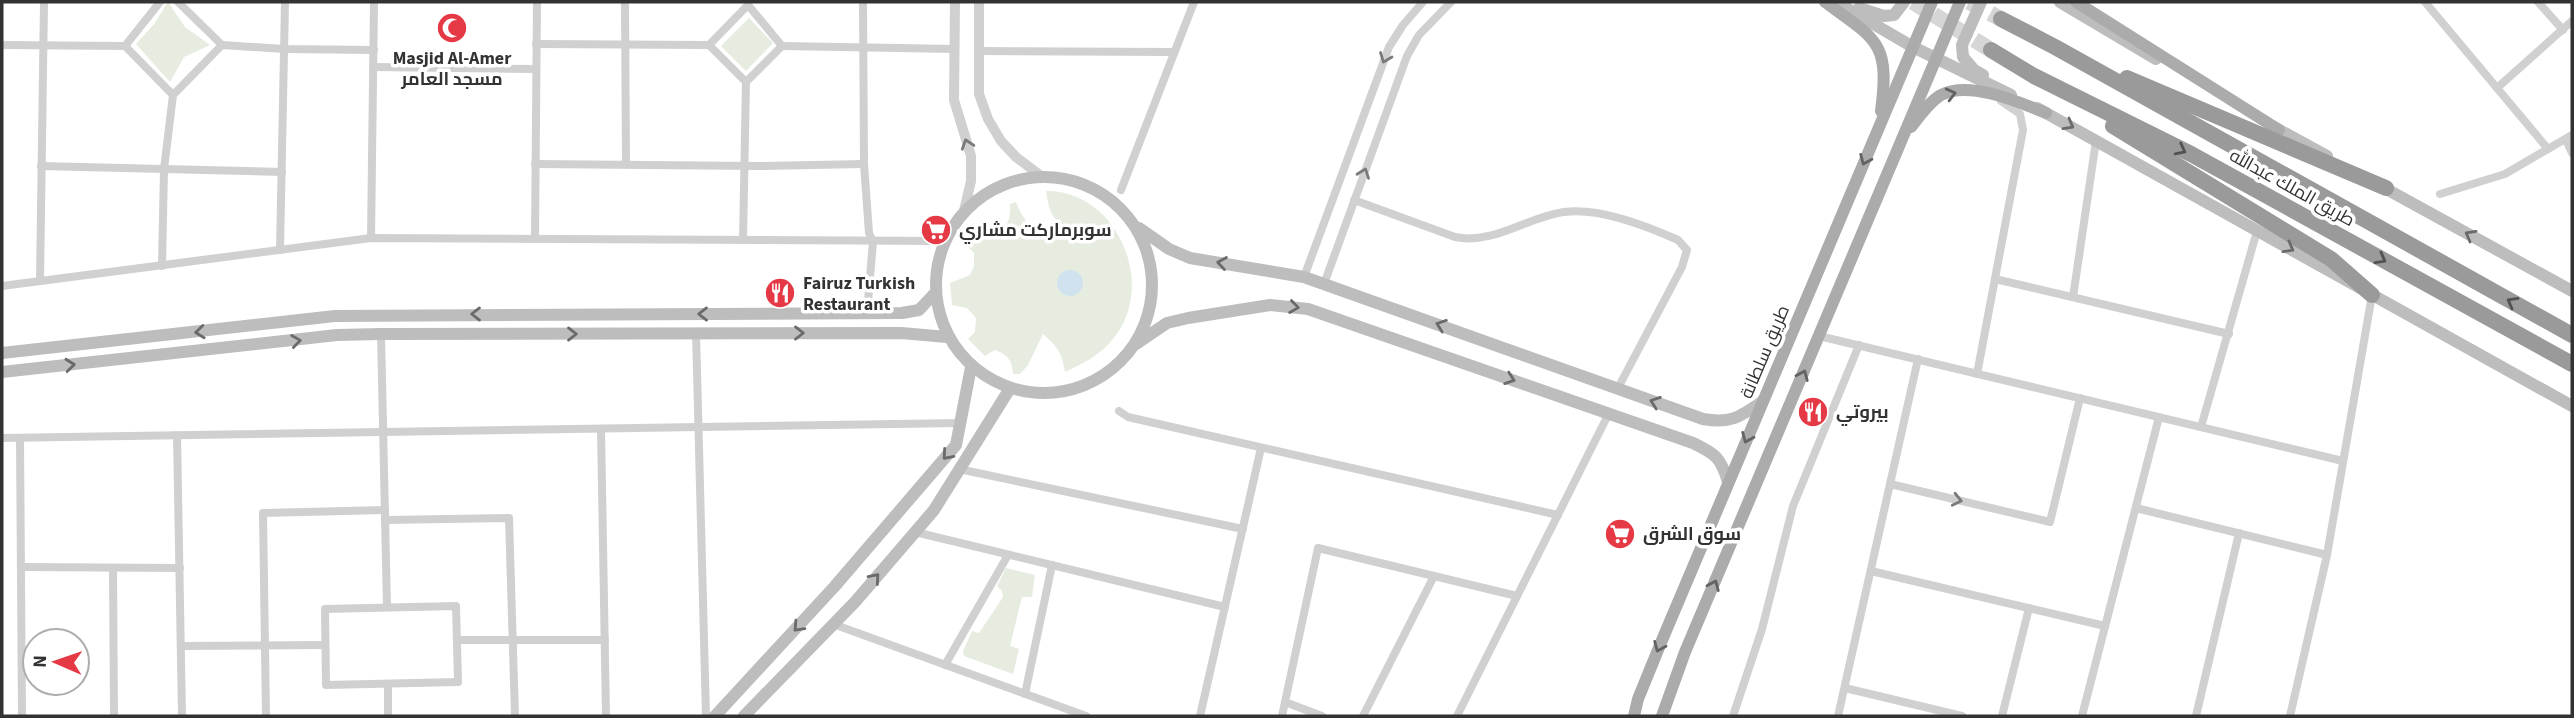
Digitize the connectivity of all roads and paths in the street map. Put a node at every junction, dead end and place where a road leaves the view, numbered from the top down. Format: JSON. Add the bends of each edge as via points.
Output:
{"nodes":[{"id":1,"x":44,"y":2,"type":"edge"},
{"id":2,"x":160,"y":2,"type":"edge"},
{"id":3,"x":178,"y":2,"type":"edge"},
{"id":4,"x":285,"y":2,"type":"edge"},
{"id":5,"x":374,"y":2,"type":"edge"},
{"id":6,"x":537,"y":2,"type":"edge"},
{"id":7,"x":625,"y":2,"type":"edge"},
{"id":8,"x":863,"y":2,"type":"edge"},
{"id":9,"x":955,"y":2,"type":"edge"},
{"id":10,"x":979,"y":2,"type":"edge"},
{"id":11,"x":1194,"y":2,"type":"edge"},
{"id":12,"x":1423,"y":2,"type":"edge"},
{"id":13,"x":1451,"y":2,"type":"edge"},
{"id":14,"x":1825,"y":2,"type":"edge"},
{"id":15,"x":1836,"y":2,"type":"edge"},
{"id":16,"x":1846,"y":2,"type":"edge"},
{"id":17,"x":1904,"y":2,"type":"edge"},
{"id":18,"x":1931,"y":2,"type":"edge"},
{"id":19,"x":1960,"y":2,"type":"edge"},
{"id":20,"x":1981,"y":2,"type":"edge"},
{"id":21,"x":2052,"y":2,"type":"edge"},
{"id":22,"x":2060,"y":2,"type":"edge"},
{"id":23,"x":2076,"y":2,"type":"edge"},
{"id":24,"x":2425,"y":2,"type":"edge"},
{"id":25,"x":2538,"y":2,"type":"edge"},
{"id":26,"x":748,"y":3,"type":"edge"},
{"id":27,"x":2001,"y":19,"type":"tunnel mouth"},
{"id":28,"x":2572,"y":21,"type":"edge"},
{"id":29,"x":2095,"y":24,"type":"junction"},
{"id":30,"x":2563,"y":30,"type":"junction"},
{"id":31,"x":536,"y":44,"type":"junction"},
{"id":32,"x":625,"y":44,"type":"junction"},
{"id":33,"x":2,"y":45,"type":"edge"},
{"id":34,"x":222,"y":45,"type":"junction"},
{"id":35,"x":709,"y":45,"type":"junction"},
{"id":36,"x":43,"y":46,"type":"junction"},
{"id":37,"x":125,"y":46,"type":"junction"},
{"id":38,"x":782,"y":46,"type":"junction"},
{"id":39,"x":1913,"y":47,"type":"junction"},
{"id":40,"x":2055,"y":47,"type":"junction"},
{"id":41,"x":865,"y":48,"type":"junction"},
{"id":42,"x":284,"y":49,"type":"junction"},
{"id":43,"x":955,"y":49,"type":"junction"},
{"id":44,"x":374,"y":50,"type":"junction"},
{"id":45,"x":1991,"y":50,"type":"tunnel mouth"},
{"id":46,"x":979,"y":51,"type":"junction"},
{"id":47,"x":1174,"y":52,"type":"junction"},
{"id":48,"x":1936,"y":58,"type":"junction"},
{"id":49,"x":373,"y":67,"type":"junction"},
{"id":50,"x":536,"y":68,"type":"junction"},
{"id":51,"x":2034,"y":76,"type":"junction"},
{"id":52,"x":746,"y":82,"type":"junction"},
{"id":53,"x":2497,"y":88,"type":"junction"},
{"id":54,"x":1983,"y":91,"type":"junction"},
{"id":55,"x":173,"y":95,"type":"junction"},
{"id":56,"x":2046,"y":113,"type":"junction"},
{"id":57,"x":1878,"y":128,"type":"junction"},
{"id":58,"x":2279,"y":130,"type":"junction"},
{"id":59,"x":1902,"y":138,"type":"junction"},
{"id":60,"x":2569,"y":138,"type":"edge"},
{"id":61,"x":2096,"y":141,"type":"junction"},
{"id":62,"x":2548,"y":149,"type":"junction"},
{"id":63,"x":2572,"y":153,"type":"edge"},
{"id":64,"x":535,"y":164,"type":"junction"},
{"id":65,"x":626,"y":164,"type":"junction"},
{"id":66,"x":744,"y":164,"type":"junction"},
{"id":67,"x":864,"y":164,"type":"junction"},
{"id":68,"x":41,"y":166,"type":"junction"},
{"id":69,"x":164,"y":169,"type":"junction"},
{"id":70,"x":282,"y":172,"type":"junction"},
{"id":71,"x":1041,"y":176,"type":"junction"},
{"id":72,"x":2385,"y":188,"type":"junction"},
{"id":73,"x":1121,"y":190,"type":"dead end"},
{"id":74,"x":2440,"y":194,"type":"dead end"},
{"id":75,"x":1354,"y":200,"type":"junction"},
{"id":76,"x":964,"y":211,"type":"junction"},
{"id":77,"x":1135,"y":225,"type":"junction"},
{"id":78,"x":2257,"y":231,"type":"junction"},
{"id":79,"x":371,"y":238,"type":"junction"},
{"id":80,"x":535,"y":238,"type":"junction"},
{"id":81,"x":743,"y":240,"type":"junction"},
{"id":82,"x":873,"y":242,"type":"junction"},
{"id":83,"x":944,"y":242,"type":"junction"},
{"id":84,"x":280,"y":250,"type":"junction"},
{"id":85,"x":162,"y":266,"type":"junction"},
{"id":86,"x":1304,"y":277,"type":"junction"},
{"id":87,"x":1995,"y":279,"type":"junction"},
{"id":88,"x":40,"y":281,"type":"junction"},
{"id":89,"x":1324,"y":284,"type":"junction"},
{"id":90,"x":2,"y":286,"type":"edge"},
{"id":91,"x":2572,"y":291,"type":"edge"},
{"id":92,"x":935,"y":293,"type":"junction"},
{"id":93,"x":2372,"y":295,"type":"junction"},
{"id":94,"x":2073,"y":297,"type":"junction"},
{"id":95,"x":867,"y":313,"type":"junction"},
{"id":96,"x":546,"y":314,"type":"junction"},
{"id":97,"x":696,"y":333,"type":"junction"},
{"id":98,"x":382,"y":334,"type":"junction"},
{"id":99,"x":546,"y":334,"type":"junction"},
{"id":100,"x":2229,"y":334,"type":"junction"},
{"id":101,"x":2572,"y":335,"type":"edge"},
{"id":102,"x":1819,"y":336,"type":"junction"},
{"id":103,"x":947,"y":337,"type":"junction"},
{"id":104,"x":1136,"y":344,"type":"junction"},
{"id":105,"x":1860,"y":345,"type":"junction"},
{"id":106,"x":2,"y":353,"type":"edge"},
{"id":107,"x":1918,"y":359,"type":"junction"},
{"id":108,"x":2496,"y":364,"type":"junction"},
{"id":109,"x":2572,"y":364,"type":"edge"},
{"id":110,"x":971,"y":368,"type":"junction"},
{"id":111,"x":2,"y":372,"type":"edge"},
{"id":112,"x":1977,"y":373,"type":"junction"},
{"id":113,"x":1618,"y":388,"type":"junction"},
{"id":114,"x":1009,"y":390,"type":"junction"},
{"id":115,"x":2572,"y":397,"type":"edge"},
{"id":116,"x":2080,"y":398,"type":"junction"},
{"id":117,"x":1763,"y":401,"type":"junction"},
{"id":118,"x":2572,"y":406,"type":"edge"},
{"id":119,"x":1119,"y":411,"type":"dead end"},
{"id":120,"x":1609,"y":413,"type":"junction"},
{"id":121,"x":2159,"y":417,"type":"junction"},
{"id":122,"x":961,"y":423,"type":"junction"},
{"id":123,"x":699,"y":427,"type":"junction"},
{"id":124,"x":2201,"y":427,"type":"junction"},
{"id":125,"x":601,"y":429,"type":"junction"},
{"id":126,"x":383,"y":432,"type":"junction"},
{"id":127,"x":177,"y":435,"type":"junction"},
{"id":128,"x":2,"y":438,"type":"edge"},
{"id":129,"x":20,"y":438,"type":"junction"},
{"id":130,"x":1261,"y":448,"type":"junction"},
{"id":131,"x":2343,"y":461,"type":"junction"},
{"id":132,"x":959,"y":470,"type":"junction"},
{"id":133,"x":1728,"y":482,"type":"junction"},
{"id":134,"x":1890,"y":484,"type":"junction"},
{"id":135,"x":2136,"y":508,"type":"junction"},
{"id":136,"x":385,"y":510,"type":"junction"},
{"id":137,"x":1558,"y":515,"type":"junction"},
{"id":138,"x":385,"y":520,"type":"junction"},
{"id":139,"x":1242,"y":529,"type":"junction"},
{"id":140,"x":915,"y":532,"type":"junction"},
{"id":141,"x":2239,"y":533,"type":"junction"},
{"id":142,"x":1008,"y":555,"type":"junction"},
{"id":143,"x":2327,"y":555,"type":"junction"},
{"id":144,"x":1052,"y":565,"type":"junction"},
{"id":145,"x":21,"y":567,"type":"junction"},
{"id":146,"x":113,"y":568,"type":"junction"},
{"id":147,"x":180,"y":568,"type":"junction"},
{"id":148,"x":1871,"y":571,"type":"junction"},
{"id":149,"x":1434,"y":576,"type":"junction"},
{"id":150,"x":1517,"y":596,"type":"junction"},
{"id":151,"x":387,"y":607,"type":"junction"},
{"id":152,"x":1225,"y":607,"type":"junction"},
{"id":153,"x":2029,"y":608,"type":"junction"},
{"id":154,"x":833,"y":624,"type":"junction"},
{"id":155,"x":2105,"y":626,"type":"junction"},
{"id":156,"x":457,"y":640,"type":"junction"},
{"id":157,"x":512,"y":640,"type":"junction"},
{"id":158,"x":605,"y":640,"type":"junction"},
{"id":159,"x":265,"y":645,"type":"junction"},
{"id":160,"x":326,"y":645,"type":"junction"},
{"id":161,"x":181,"y":646,"type":"junction"},
{"id":162,"x":945,"y":665,"type":"junction"},
{"id":163,"x":388,"y":685,"type":"junction"},
{"id":164,"x":1845,"y":688,"type":"junction"},
{"id":165,"x":1025,"y":694,"type":"junction"},
{"id":166,"x":1285,"y":702,"type":"junction"},
{"id":167,"x":1059,"y":706,"type":"junction"},
{"id":168,"x":1664,"y":713,"type":"edge"},
{"id":169,"x":22,"y":716,"type":"edge"},
{"id":170,"x":114,"y":716,"type":"edge"},
{"id":171,"x":182,"y":716,"type":"edge"},
{"id":172,"x":266,"y":716,"type":"edge"},
{"id":173,"x":388,"y":716,"type":"edge"},
{"id":174,"x":514,"y":716,"type":"edge"},
{"id":175,"x":606,"y":716,"type":"edge"},
{"id":176,"x":706,"y":716,"type":"edge"},
{"id":177,"x":715,"y":716,"type":"edge"},
{"id":178,"x":745,"y":716,"type":"edge"},
{"id":179,"x":1056,"y":716,"type":"edge"},
{"id":180,"x":1086,"y":716,"type":"edge"},
{"id":181,"x":1200,"y":716,"type":"edge"},
{"id":182,"x":1282,"y":716,"type":"edge"},
{"id":183,"x":1322,"y":716,"type":"edge"},
{"id":184,"x":1363,"y":716,"type":"edge"},
{"id":185,"x":1457,"y":716,"type":"edge"},
{"id":186,"x":1634,"y":716,"type":"edge"},
{"id":187,"x":1733,"y":716,"type":"edge"},
{"id":188,"x":1838,"y":716,"type":"edge"},
{"id":189,"x":1962,"y":716,"type":"edge"},
{"id":190,"x":2002,"y":716,"type":"edge"},
{"id":191,"x":2082,"y":716,"type":"edge"},
{"id":192,"x":2196,"y":716,"type":"edge"},
{"id":193,"x":2290,"y":716,"type":"edge"}],
"edges":[{"from":1,"to":36,"type":"street"},
{"from":2,"to":37,"type":"street"},
{"from":3,"to":34,"type":"street"},
{"from":4,"to":42,"type":"street"},
{"from":5,"to":44,"type":"street"},
{"from":6,"to":31,"type":"street"},
{"from":7,"to":32,"type":"street"},
{"from":8,"to":41,"type":"street"},
{"from":9,"to":43,"type":"street"},
{"from":10,"to":46,"type":"street"},
{"from":11,"to":47,"type":"street"},
{"from":12,"to":86,"type":"street","one_way":true,"via":[[1389,47]]},
{"from":75,"to":13,"type":"street","one_way":true,"via":[[1408,56],[1419,35]]},
{"from":14,"to":57,"type":"main road","via":[[1870,35],[1880,48],[1885,82]]},
{"from":15,"to":39,"type":"main road"},
{"from":16,"to":17,"type":"main road","via":[[1884,16],[1894,15]]},
{"from":18,"to":39,"type":"main road","name":"طريق سلطانة"},
{"from":19,"to":48,"type":"main road"},
{"from":20,"to":56,"type":"main road","via":[[1962,45],[1963,57],[1974,70]]},
{"from":21,"to":29,"type":"main road"},
{"from":22,"to":29,"type":"main road"},
{"from":23,"to":58,"type":"main road"},
{"from":24,"to":53,"type":"street"},
{"from":25,"to":30,"type":"street"},
{"from":26,"to":35,"type":"street"},
{"from":26,"to":38,"type":"street"},
{"from":27,"to":40,"type":"highway","name":"طريق الملك عبدالله"},
{"from":28,"to":30,"type":"street"},
{"from":29,"to":58,"type":"main road"},
{"from":30,"to":53,"type":"street"},
{"from":31,"to":32,"type":"street"},
{"from":31,"to":50,"type":"street"},
{"from":32,"to":35,"type":"street"},
{"from":32,"to":65,"type":"street"},
{"from":33,"to":36,"type":"street"},
{"from":34,"to":42,"type":"street"},
{"from":34,"to":55,"type":"street"},
{"from":35,"to":52,"type":"street"},
{"from":36,"to":37,"type":"street"},
{"from":36,"to":68,"type":"street"},
{"from":37,"to":55,"type":"street"},
{"from":38,"to":41,"type":"street"},
{"from":38,"to":52,"type":"street"},
{"from":39,"to":48,"type":"main road"},
{"from":39,"to":57,"type":"main road","name":"طريق سلطانة"},
{"from":40,"to":72,"type":"highway"},
{"from":101,"to":40,"type":"highway","name":"طريق الملك عبدالله","one_way":true},
{"from":41,"to":43,"type":"street"},
{"from":41,"to":67,"type":"street"},
{"from":42,"to":44,"type":"street"},
{"from":42,"to":70,"type":"street"},
{"from":76,"to":43,"type":"street","one_way":true,"via":[[971,156],[954,100]]},
{"from":44,"to":49,"type":"street"},
{"from":45,"to":51,"type":"highway","name":"طريق الملك عبدالله"},
{"from":46,"to":47,"type":"street"},
{"from":46,"to":71,"type":"street","via":[[979,94],[988,119],[1001,141]]},
{"from":47,"to":73,"type":"street"},
{"from":48,"to":56,"type":"main road"},
{"from":48,"to":59,"type":"main road"},
{"from":49,"to":50,"type":"street"},
{"from":49,"to":79,"type":"street"},
{"from":50,"to":64,"type":"street"},
{"from":51,"to":93,"type":"highway","via":[[2331,258]]},
{"from":51,"to":109,"type":"highway","name":"طريق الملك عبدالله","one_way":true,"via":[[2191,154]]},
{"from":52,"to":66,"type":"street"},
{"from":53,"to":62,"type":"street"},
{"from":54,"to":56,"type":"main road"},
{"from":59,"to":54,"type":"main road","one_way":true,"via":[[1942,94]]},
{"from":54,"to":87,"type":"street","via":[[2020,114],[2023,130]]},
{"from":55,"to":69,"type":"street"},
{"from":56,"to":61,"type":"main road","one_way":true},
{"from":57,"to":117,"type":"main road","name":"طريق سلطانة","one_way":true},
{"from":58,"to":72,"type":"main road"},
{"from":59,"to":102,"type":"main road"},
{"from":60,"to":62,"type":"street"},
{"from":60,"to":63,"type":"street"},
{"from":61,"to":78,"type":"main road"},
{"from":61,"to":94,"type":"street"},
{"from":62,"to":74,"type":"street","via":[[2505,174]]},
{"from":64,"to":65,"type":"street"},
{"from":64,"to":80,"type":"street"},
{"from":65,"to":66,"type":"street"},
{"from":66,"to":67,"type":"street"},
{"from":66,"to":81,"type":"street"},
{"from":67,"to":82,"type":"street"},
{"from":68,"to":69,"type":"street"},
{"from":68,"to":88,"type":"street"},
{"from":69,"to":70,"type":"street"},
{"from":69,"to":85,"type":"street"},
{"from":70,"to":84,"type":"street"},
{"from":71,"to":76,"type":"main road","via":[[996,187]]},
{"from":71,"to":77,"type":"main road","via":[[1083,183],[1119,206]]},
{"from":91,"to":72,"type":"main road","one_way":true},
{"from":75,"to":89,"type":"street"},
{"from":75,"to":113,"type":"street","via":[[1468,240],[1577,211],[1602,214],[1678,240],[1687,250],[1682,267]]},
{"from":76,"to":83,"type":"main road"},
{"from":86,"to":77,"type":"main road","one_way":true,"via":[[1190,258]]},
{"from":77,"to":104,"type":"main road","via":[[1153,283]]},
{"from":78,"to":93,"type":"main road","one_way":true},
{"from":78,"to":100,"type":"street"},
{"from":79,"to":80,"type":"street"},
{"from":79,"to":84,"type":"street"},
{"from":80,"to":81,"type":"street"},
{"from":81,"to":82,"type":"street"},
{"from":82,"to":83,"type":"street"},
{"from":82,"to":95,"type":"street"},
{"from":83,"to":92,"type":"main road","via":[[937,261]]},
{"from":84,"to":85,"type":"street"},
{"from":85,"to":88,"type":"street"},
{"from":86,"to":89,"type":"main road"},
{"from":87,"to":94,"type":"street"},
{"from":87,"to":112,"type":"street"},
{"from":88,"to":90,"type":"street"},
{"from":113,"to":89,"type":"main road","one_way":true},
{"from":92,"to":95,"type":"main road","via":[[919,310]]},
{"from":92,"to":103,"type":"main road"},
{"from":93,"to":108,"type":"main road"},
{"from":93,"to":131,"type":"street"},
{"from":94,"to":100,"type":"street"},
{"from":95,"to":96,"type":"main road","one_way":true},
{"from":96,"to":99,"type":"street"},
{"from":96,"to":106,"type":"main road","one_way":true,"via":[[335,316]]},
{"from":99,"to":97,"type":"main road","one_way":true},
{"from":97,"to":103,"type":"main road","one_way":true,"via":[[901,332]]},
{"from":97,"to":123,"type":"street"},
{"from":98,"to":99,"type":"main road"},
{"from":111,"to":98,"type":"main road","one_way":true},
{"from":98,"to":126,"type":"street"},
{"from":100,"to":124,"type":"street"},
{"from":102,"to":105,"type":"street"},
{"from":168,"to":102,"type":"main road","one_way":true},
{"from":103,"to":110,"type":"main road"},
{"from":104,"to":114,"type":"main road","via":[[1124,360],[1090,384],[1050,395]]},
{"from":104,"to":120,"type":"main road","one_way":true,"via":[[1167,323],[1289,305]]},
{"from":105,"to":107,"type":"street"},
{"from":105,"to":187,"type":"street","via":[[1793,506],[1762,629]]},
{"from":107,"to":112,"type":"street"},
{"from":107,"to":134,"type":"street"},
{"from":108,"to":115,"type":"main road"},
{"from":108,"to":118,"type":"main road"},
{"from":110,"to":114,"type":"main road"},
{"from":110,"to":122,"type":"main road"},
{"from":112,"to":116,"type":"street"},
{"from":117,"to":113,"type":"main road","one_way":true,"via":[[1724,423]]},
{"from":114,"to":132,"type":"main road"},
{"from":116,"to":121,"type":"street"},
{"from":134,"to":116,"type":"street","one_way":true,"via":[[2050,522]]},
{"from":117,"to":133,"type":"main road","name":"طريق سلطانة","one_way":true},
{"from":119,"to":130,"type":"street","via":[[1128,417]]},
{"from":120,"to":133,"type":"main road","via":[[1710,451],[1721,461]]},
{"from":120,"to":137,"type":"street"},
{"from":121,"to":124,"type":"street"},
{"from":121,"to":135,"type":"street"},
{"from":122,"to":123,"type":"street"},
{"from":122,"to":177,"type":"main road","one_way":true,"via":[[956,445]]},
{"from":123,"to":125,"type":"street"},
{"from":123,"to":176,"type":"street"},
{"from":124,"to":131,"type":"street"},
{"from":125,"to":126,"type":"street"},
{"from":125,"to":158,"type":"street"},
{"from":126,"to":127,"type":"street"},
{"from":126,"to":136,"type":"street"},
{"from":127,"to":129,"type":"street"},
{"from":127,"to":147,"type":"street"},
{"from":128,"to":129,"type":"street"},
{"from":129,"to":145,"type":"street"},
{"from":130,"to":137,"type":"street"},
{"from":130,"to":139,"type":"street"},
{"from":131,"to":143,"type":"street"},
{"from":132,"to":139,"type":"street"},
{"from":132,"to":140,"type":"main road"},
{"from":133,"to":186,"type":"main road","name":"طريق سلطانة","one_way":true},
{"from":134,"to":148,"type":"street"},
{"from":135,"to":141,"type":"street"},
{"from":135,"to":155,"type":"street"},
{"from":136,"to":138,"type":"street"},
{"from":136,"to":159,"type":"street","via":[[263,513]]},
{"from":137,"to":150,"type":"street"},
{"from":138,"to":151,"type":"street"},
{"from":138,"to":157,"type":"street","via":[[509,518]]},
{"from":139,"to":152,"type":"street"},
{"from":140,"to":142,"type":"street"},
{"from":154,"to":140,"type":"main road","one_way":true},
{"from":141,"to":143,"type":"street"},
{"from":141,"to":192,"type":"street"},
{"from":142,"to":144,"type":"street"},
{"from":142,"to":162,"type":"street"},
{"from":143,"to":193,"type":"street"},
{"from":144,"to":152,"type":"street"},
{"from":144,"to":165,"type":"street"},
{"from":145,"to":146,"type":"street"},
{"from":145,"to":169,"type":"street"},
{"from":146,"to":147,"type":"street"},
{"from":146,"to":170,"type":"street"},
{"from":147,"to":161,"type":"street"},
{"from":148,"to":153,"type":"street"},
{"from":148,"to":164,"type":"street"},
{"from":149,"to":150,"type":"street"},
{"from":149,"to":166,"type":"street","via":[[1318,548]]},
{"from":149,"to":184,"type":"street"},
{"from":150,"to":185,"type":"street"},
{"from":151,"to":156,"type":"street","via":[[456,606]]},
{"from":151,"to":160,"type":"street","via":[[325,609]]},
{"from":152,"to":181,"type":"street"},
{"from":153,"to":155,"type":"street"},
{"from":153,"to":190,"type":"street"},
{"from":154,"to":162,"type":"street"},
{"from":154,"to":178,"type":"main road"},
{"from":155,"to":191,"type":"street"},
{"from":156,"to":157,"type":"street"},
{"from":156,"to":163,"type":"street","via":[[458,682]]},
{"from":157,"to":158,"type":"street"},
{"from":157,"to":174,"type":"street"},
{"from":158,"to":175,"type":"street"},
{"from":159,"to":160,"type":"street"},
{"from":159,"to":161,"type":"street"},
{"from":159,"to":172,"type":"street"},
{"from":160,"to":163,"type":"street","via":[[326,685]]},
{"from":161,"to":171,"type":"street"},
{"from":162,"to":165,"type":"street"},
{"from":163,"to":173,"type":"street"},
{"from":164,"to":188,"type":"street"},
{"from":164,"to":189,"type":"street"},
{"from":165,"to":167,"type":"street"},
{"from":166,"to":182,"type":"street"},
{"from":166,"to":183,"type":"street"},
{"from":167,"to":179,"type":"street"},
{"from":167,"to":180,"type":"street"}]}
